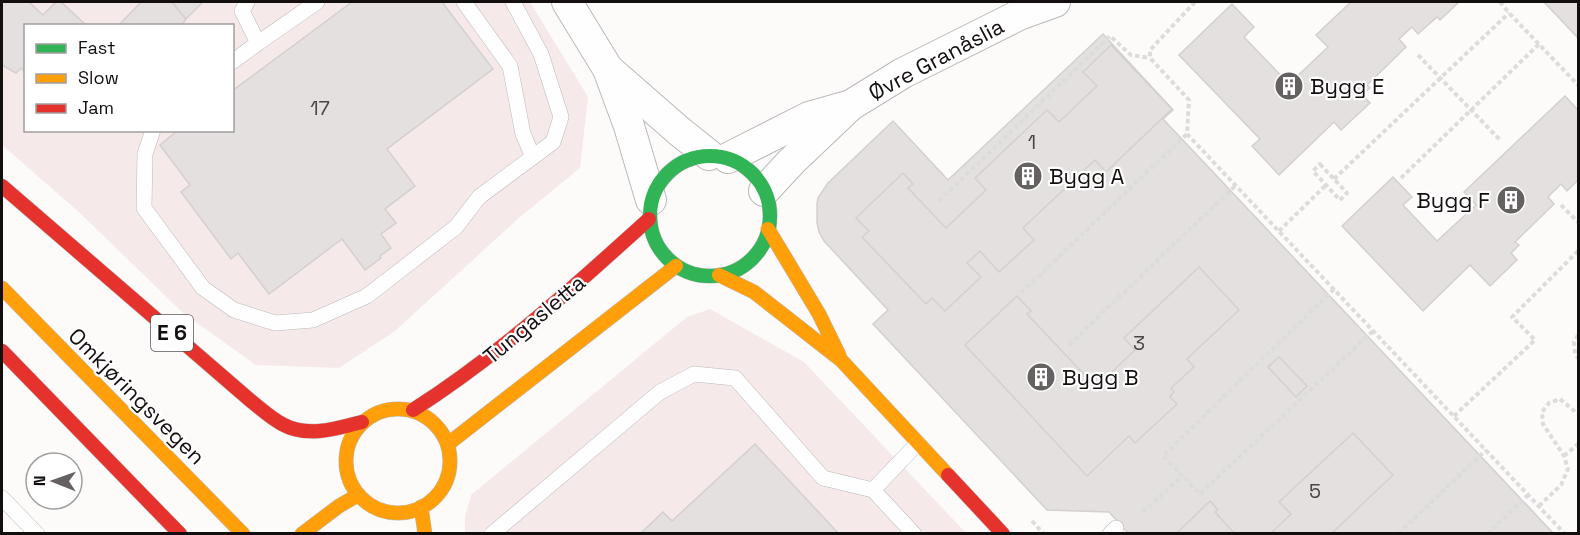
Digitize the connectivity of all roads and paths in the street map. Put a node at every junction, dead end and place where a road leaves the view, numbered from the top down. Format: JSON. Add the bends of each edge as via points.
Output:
{"nodes":[{"id":1,"x":247,"y":2,"type":"edge"},
{"id":2,"x":317,"y":2,"type":"edge"},
{"id":3,"x":464,"y":2,"type":"edge"},
{"id":4,"x":513,"y":2,"type":"edge"},
{"id":5,"x":567,"y":2,"type":"edge"},
{"id":6,"x":1055,"y":2,"type":"edge"},
{"id":7,"x":1195,"y":2,"type":"edge"},
{"id":8,"x":1500,"y":2,"type":"edge"},
{"id":9,"x":1509,"y":13,"type":"junction"},
{"id":10,"x":258,"y":43,"type":"junction"},
{"id":11,"x":1539,"y":44,"type":"junction"},
{"id":12,"x":1418,"y":54,"type":"dead end"},
{"id":13,"x":1150,"y":58,"type":"junction"},
{"id":14,"x":234,"y":61,"type":"edge"},
{"id":15,"x":608,"y":69,"type":"junction"},
{"id":16,"x":1441,"y":78,"type":"junction"},
{"id":17,"x":1578,"y":85,"type":"edge"},
{"id":18,"x":851,"y":105,"type":"junction"},
{"id":19,"x":1471,"y":110,"type":"junction"},
{"id":20,"x":152,"y":132,"type":"edge"},
{"id":21,"x":1187,"y":134,"type":"junction"},
{"id":22,"x":1501,"y":141,"type":"dead end"},
{"id":23,"x":533,"y":157,"type":"junction"},
{"id":24,"x":719,"y":157,"type":"junction"},
{"id":25,"x":1401,"y":178,"type":"dead end"},
{"id":26,"x":1334,"y":179,"type":"junction"},
{"id":27,"x":1236,"y":185,"type":"junction"},
{"id":28,"x":1326,"y":185,"type":"junction"},
{"id":29,"x":2,"y":186,"type":"edge"},
{"id":30,"x":764,"y":192,"type":"junction"},
{"id":31,"x":939,"y":201,"type":"dead end"},
{"id":32,"x":1561,"y":204,"type":"dead end"},
{"id":33,"x":650,"y":210,"type":"junction"},
{"id":34,"x":1578,"y":222,"type":"edge"},
{"id":35,"x":768,"y":229,"type":"junction"},
{"id":36,"x":1279,"y":231,"type":"junction"},
{"id":37,"x":1578,"y":251,"type":"edge"},
{"id":38,"x":676,"y":266,"type":"junction"},
{"id":39,"x":719,"y":275,"type":"junction"},
{"id":40,"x":2,"y":288,"type":"edge"},
{"id":41,"x":1334,"y":289,"type":"junction"},
{"id":42,"x":1021,"y":293,"type":"dead end"},
{"id":43,"x":1373,"y":331,"type":"junction"},
{"id":44,"x":1578,"y":335,"type":"edge"},
{"id":45,"x":1069,"y":345,"type":"dead end"},
{"id":46,"x":2,"y":351,"type":"edge"},
{"id":47,"x":1578,"y":358,"type":"edge"},
{"id":48,"x":841,"y":360,"type":"junction"},
{"id":49,"x":413,"y":410,"type":"junction"},
{"id":50,"x":1578,"y":414,"type":"edge"},
{"id":51,"x":1454,"y":416,"type":"junction"},
{"id":52,"x":362,"y":422,"type":"junction"},
{"id":53,"x":448,"y":444,"type":"junction"},
{"id":54,"x":918,"y":444,"type":"junction"},
{"id":55,"x":1578,"y":444,"type":"edge"},
{"id":56,"x":1486,"y":450,"type":"junction"},
{"id":57,"x":1564,"y":456,"type":"junction"},
{"id":58,"x":1182,"y":476,"type":"junction"},
{"id":59,"x":873,"y":490,"type":"junction"},
{"id":60,"x":1528,"y":494,"type":"junction"},
{"id":61,"x":358,"y":495,"type":"junction"},
{"id":62,"x":2,"y":498,"type":"edge"},
{"id":63,"x":1539,"y":506,"type":"junction"},
{"id":64,"x":421,"y":507,"type":"junction"},
{"id":65,"x":1143,"y":512,"type":"dead end"},
{"id":66,"x":37,"y":534,"type":"edge"},
{"id":67,"x":180,"y":534,"type":"edge"},
{"id":68,"x":243,"y":534,"type":"edge"},
{"id":69,"x":302,"y":534,"type":"edge"},
{"id":70,"x":425,"y":534,"type":"edge"},
{"id":71,"x":492,"y":534,"type":"edge"},
{"id":72,"x":914,"y":534,"type":"edge"},
{"id":73,"x":1003,"y":534,"type":"edge"},
{"id":74,"x":1398,"y":534,"type":"edge"},
{"id":75,"x":1487,"y":534,"type":"edge"},
{"id":76,"x":1565,"y":534,"type":"edge"}],
"edges":[{"from":1,"to":10,"type":"lane","via":[[242,11]]},
{"from":2,"to":10,"type":"lane"},
{"from":3,"to":23,"type":"lane","via":[[510,66],[523,134]]},
{"from":4,"to":23,"type":"lane","via":[[541,54],[561,117],[553,142]]},
{"from":5,"to":15,"type":"street"},
{"from":6,"to":18,"type":"street","name":"Øvre Granåslia","via":[[1019,15],[903,73]]},
{"from":7,"to":13,"type":"path","via":[[1150,50]]},
{"from":8,"to":9,"type":"path"},
{"from":9,"to":11,"type":"path"},
{"from":9,"to":16,"type":"path"},
{"from":10,"to":14,"type":"lane"},
{"from":11,"to":17,"type":"path"},
{"from":11,"to":19,"type":"path"},
{"from":12,"to":16,"type":"path"},
{"from":13,"to":21,"type":"path","via":[[1189,100]]},
{"from":13,"to":31,"type":"path","via":[[1131,55],[1110,36]]},
{"from":15,"to":24,"type":"street"},
{"from":15,"to":33,"type":"street","via":[[629,126]]},
{"from":16,"to":19,"type":"path"},
{"from":16,"to":26,"type":"path"},
{"from":18,"to":24,"type":"street","name":"Øvre Granåslia","via":[[809,117]]},
{"from":18,"to":30,"type":"street","name":"Øvre Granåslia"},
{"from":19,"to":22,"type":"path"},
{"from":19,"to":25,"type":"path"},
{"from":20,"to":23,"type":"lane","via":[[145,154],[144,207],[203,288],[234,310],[275,323],[313,320],[367,296],[456,227],[479,197]]},
{"from":21,"to":27,"type":"path"},
{"from":21,"to":42,"type":"path"},
{"from":24,"to":30,"type":"main road","via":[[747,168]]},
{"from":24,"to":33,"type":"main road","via":[[688,159],[671,170],[659,183]]},
{"from":26,"to":28,"type":"path","via":[[1347,193],[1340,200]]},
{"from":26,"to":28,"type":"path","via":[[1320,164],[1313,171]]},
{"from":27,"to":36,"type":"path"},
{"from":27,"to":45,"type":"path"},
{"from":28,"to":36,"type":"path"},
{"from":29,"to":52,"type":"main road","number":"E 6","via":[[275,420],[314,432]]},
{"from":30,"to":35,"type":"main road","via":[[770,218]]},
{"from":32,"to":34,"type":"path"},
{"from":33,"to":38,"type":"main road","via":[[653,237],[662,254]]},
{"from":33,"to":49,"type":"main road","name":"Tungasletta","via":[[579,282],[484,362]]},
{"from":35,"to":39,"type":"main road","via":[[759,252],[746,265]]},
{"from":35,"to":48,"type":"main road","via":[[819,314]]},
{"from":36,"to":41,"type":"path"},
{"from":37,"to":51,"type":"path","via":[[1512,317],[1534,340]]},
{"from":38,"to":39,"type":"main road","via":[[693,274]]},
{"from":38,"to":53,"type":"main road","name":"Tungasletta"},
{"from":39,"to":48,"type":"main road","via":[[754,292]]},
{"from":40,"to":68,"type":"main road","name":"Omkjøringsvegen"},
{"from":41,"to":43,"type":"path"},
{"from":41,"to":58,"type":"path","via":[[1163,456]]},
{"from":43,"to":51,"type":"path"},
{"from":43,"to":58,"type":"path","via":[[1200,494]]},
{"from":44,"to":47,"type":"path","via":[[1574,342]]},
{"from":46,"to":67,"type":"main road"},
{"from":48,"to":54,"type":"main road"},
{"from":49,"to":52,"type":"main road","via":[[377,412]]},
{"from":49,"to":53,"type":"main road","via":[[428,417]]},
{"from":50,"to":57,"type":"path","via":[[1560,399],[1542,412],[1543,423]]},
{"from":51,"to":56,"type":"path"},
{"from":52,"to":61,"type":"main road","via":[[346,450],[345,466]]},
{"from":53,"to":64,"type":"main road","via":[[448,477],[440,492]]},
{"from":54,"to":59,"type":"lane"},
{"from":54,"to":73,"type":"main road"},
{"from":55,"to":57,"type":"path"},
{"from":56,"to":60,"type":"path"},
{"from":56,"to":74,"type":"path"},
{"from":57,"to":63,"type":"path","via":[[1568,469],[1562,485]]},
{"from":58,"to":65,"type":"path"},
{"from":59,"to":71,"type":"lane","via":[[823,478],[735,378],[694,374],[660,392]]},
{"from":59,"to":72,"type":"lane"},
{"from":60,"to":63,"type":"path"},
{"from":60,"to":75,"type":"path"},
{"from":61,"to":64,"type":"main road","via":[[383,511],[398,513]]},
{"from":61,"to":69,"type":"main road"},
{"from":62,"to":66,"type":"lane"},
{"from":63,"to":76,"type":"path"},
{"from":64,"to":70,"type":"main road"}]}
